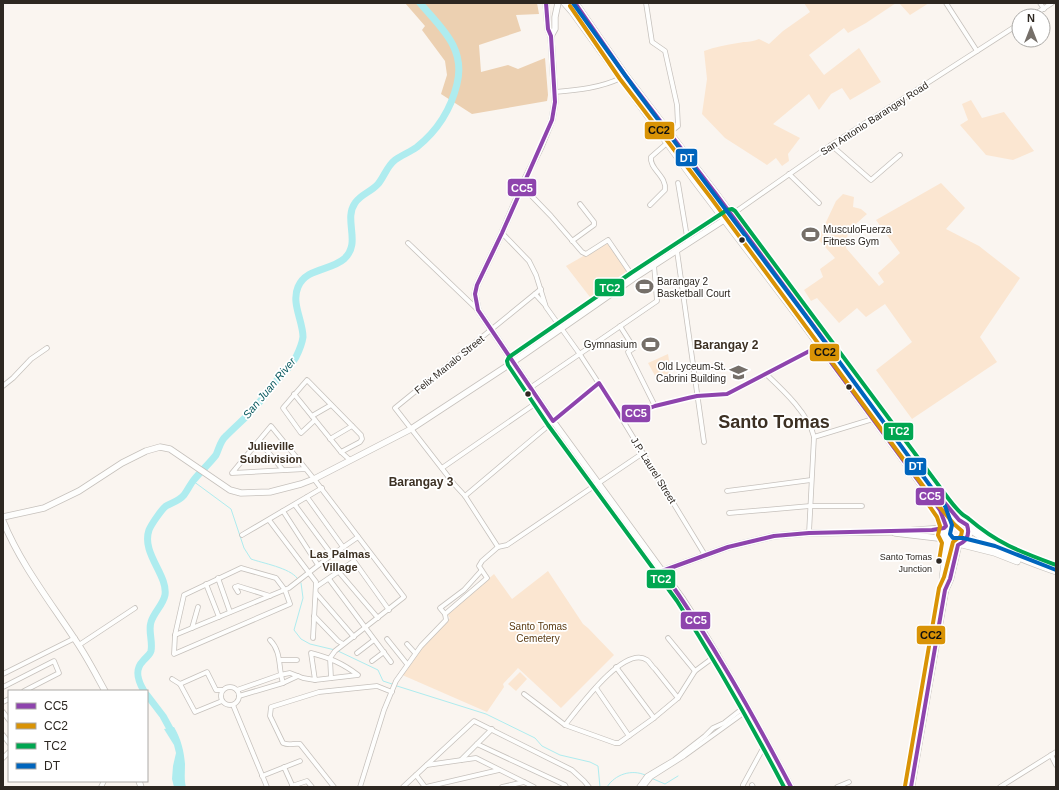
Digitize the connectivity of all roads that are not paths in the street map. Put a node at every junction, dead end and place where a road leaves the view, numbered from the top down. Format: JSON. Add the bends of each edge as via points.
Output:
{"nodes":[{"id":1,"x":546,"y":3,"type":"edge"},
{"id":2,"x":558,"y":3,"type":"edge"},
{"id":3,"x":565,"y":3,"type":"edge"},
{"id":4,"x":575,"y":3,"type":"edge"},
{"id":5,"x":646,"y":3,"type":"edge"},
{"id":6,"x":946,"y":3,"type":"edge"},
{"id":7,"x":1011,"y":29,"type":"edge"},
{"id":8,"x":551,"y":36,"type":"junction"},
{"id":9,"x":977,"y":51,"type":"junction"},
{"id":10,"x":623,"y":77,"type":"junction"},
{"id":11,"x":555,"y":92,"type":"junction"},
{"id":12,"x":669,"y":134,"type":"junction"},
{"id":13,"x":668,"y":143,"type":"junction"},
{"id":14,"x":831,"y":145,"type":"junction"},
{"id":15,"x":900,"y":155,"type":"dead end"},
{"id":16,"x":789,"y":174,"type":"junction"},
{"id":17,"x":678,"y":183,"type":"dead end"},
{"id":18,"x":522,"y":186,"type":"junction"},
{"id":19,"x":818,"y":203,"type":"dead end"},
{"id":20,"x":580,"y":204,"type":"dead end"},
{"id":21,"x":650,"y":205,"type":"dead end"},
{"id":22,"x":730,"y":215,"type":"junction"},
{"id":23,"x":724,"y":220,"type":"junction"},
{"id":24,"x":502,"y":233,"type":"junction"},
{"id":25,"x":572,"y":241,"type":"junction"},
{"id":26,"x":408,"y":243,"type":"dead end"},
{"id":27,"x":688,"y":243,"type":"junction"},
{"id":28,"x":677,"y":251,"type":"junction"},
{"id":29,"x":654,"y":266,"type":"junction"},
{"id":30,"x":634,"y":278,"type":"junction"},
{"id":31,"x":541,"y":289,"type":"junction"},
{"id":32,"x":535,"y":294,"type":"junction"},
{"id":33,"x":546,"y":307,"type":"junction"},
{"id":34,"x":478,"y":310,"type":"junction"},
{"id":35,"x":620,"y":326,"type":"junction"},
{"id":36,"x":491,"y":329,"type":"junction"},
{"id":37,"x":562,"y":329,"type":"junction"},
{"id":38,"x":822,"y":344,"type":"junction"},
{"id":39,"x":47,"y":348,"type":"dead end"},
{"id":40,"x":579,"y":354,"type":"junction"},
{"id":41,"x":513,"y":362,"type":"junction"},
{"id":42,"x":766,"y":374,"type":"junction"},
{"id":43,"x":599,"y":383,"type":"junction"},
{"id":44,"x":3,"y":386,"type":"edge"},
{"id":45,"x":530,"y":388,"type":"junction"},
{"id":46,"x":294,"y":394,"type":"junction"},
{"id":47,"x":697,"y":396,"type":"junction"},
{"id":48,"x":539,"y":401,"type":"junction"},
{"id":49,"x":331,"y":405,"type":"junction"},
{"id":50,"x":655,"y":406,"type":"junction"},
{"id":51,"x":312,"y":416,"type":"junction"},
{"id":52,"x":622,"y":419,"type":"junction"},
{"id":53,"x":873,"y":419,"type":"junction"},
{"id":54,"x":315,"y":420,"type":"junction"},
{"id":55,"x":553,"y":421,"type":"junction"},
{"id":56,"x":352,"y":426,"type":"junction"},
{"id":57,"x":411,"y":429,"type":"junction"},
{"id":58,"x":814,"y":437,"type":"junction"},
{"id":59,"x":330,"y":439,"type":"junction"},
{"id":60,"x":259,"y":440,"type":"junction"},
{"id":61,"x":704,"y":442,"type":"dead end"},
{"id":62,"x":341,"y":452,"type":"junction"},
{"id":63,"x":643,"y":453,"type":"junction"},
{"id":64,"x":350,"y":460,"type":"junction"},
{"id":65,"x":442,"y":468,"type":"junction"},
{"id":66,"x":306,"y":469,"type":"junction"},
{"id":67,"x":283,"y":470,"type":"junction"},
{"id":68,"x":314,"y":479,"type":"junction"},
{"id":69,"x":811,"y":480,"type":"junction"},
{"id":70,"x":598,"y":483,"type":"junction"},
{"id":71,"x":322,"y":488,"type":"junction"},
{"id":72,"x":727,"y":490,"type":"dead end"},
{"id":73,"x":465,"y":496,"type":"junction"},
{"id":74,"x":307,"y":497,"type":"junction"},
{"id":75,"x":295,"y":505,"type":"junction"},
{"id":76,"x":810,"y":506,"type":"junction"},
{"id":77,"x":862,"y":506,"type":"dead end"},
{"id":78,"x":283,"y":512,"type":"junction"},
{"id":79,"x":729,"y":513,"type":"dead end"},
{"id":80,"x":3,"y":517,"type":"edge"},
{"id":81,"x":269,"y":520,"type":"junction"},
{"id":82,"x":959,"y":520,"type":"junction"},
{"id":83,"x":3,"y":521,"type":"edge"},
{"id":84,"x":967,"y":525,"type":"junction"},
{"id":85,"x":945,"y":527,"type":"junction"},
{"id":86,"x":891,"y":532,"type":"junction"},
{"id":87,"x":808,"y":533,"type":"junction"},
{"id":88,"x":242,"y":535,"type":"dead end"},
{"id":89,"x":358,"y":537,"type":"junction"},
{"id":90,"x":947,"y":540,"type":"junction"},
{"id":91,"x":960,"y":544,"type":"junction"},
{"id":92,"x":343,"y":547,"type":"junction"},
{"id":93,"x":498,"y":547,"type":"junction"},
{"id":94,"x":332,"y":555,"type":"junction"},
{"id":95,"x":705,"y":555,"type":"junction"},
{"id":96,"x":318,"y":564,"type":"junction"},
{"id":97,"x":338,"y":571,"type":"junction"},
{"id":98,"x":481,"y":571,"type":"junction"},
{"id":99,"x":662,"y":571,"type":"junction"},
{"id":100,"x":1056,"y":571,"type":"edge"},
{"id":101,"x":309,"y":572,"type":"junction"},
{"id":102,"x":1056,"y":576,"type":"edge"},
{"id":103,"x":218,"y":578,"type":"junction"},
{"id":104,"x":329,"y":579,"type":"junction"},
{"id":105,"x":206,"y":584,"type":"junction"},
{"id":106,"x":316,"y":587,"type":"junction"},
{"id":107,"x":285,"y":590,"type":"junction"},
{"id":108,"x":945,"y":590,"type":"junction"},
{"id":109,"x":238,"y":592,"type":"dead end"},
{"id":110,"x":316,"y":593,"type":"junction"},
{"id":111,"x":270,"y":596,"type":"junction"},
{"id":112,"x":135,"y":608,"type":"dead end"},
{"id":113,"x":198,"y":608,"type":"dead end"},
{"id":114,"x":389,"y":610,"type":"junction"},
{"id":115,"x":230,"y":612,"type":"junction"},
{"id":116,"x":445,"y":614,"type":"junction"},
{"id":117,"x":314,"y":616,"type":"junction"},
{"id":118,"x":219,"y":617,"type":"junction"},
{"id":119,"x":378,"y":618,"type":"junction"},
{"id":120,"x":192,"y":628,"type":"junction"},
{"id":121,"x":366,"y":628,"type":"junction"},
{"id":122,"x":175,"y":635,"type":"junction"},
{"id":123,"x":354,"y":637,"type":"junction"},
{"id":124,"x":74,"y":638,"type":"junction"},
{"id":125,"x":313,"y":638,"type":"dead end"},
{"id":126,"x":668,"y":638,"type":"dead end"},
{"id":127,"x":387,"y":639,"type":"dead end"},
{"id":128,"x":270,"y":640,"type":"dead end"},
{"id":129,"x":374,"y":640,"type":"junction"},
{"id":130,"x":343,"y":644,"type":"junction"},
{"id":131,"x":407,"y":644,"type":"dead end"},
{"id":132,"x":79,"y":645,"type":"junction"},
{"id":133,"x":384,"y":652,"type":"junction"},
{"id":134,"x":357,"y":653,"type":"dead end"},
{"id":135,"x":415,"y":653,"type":"junction"},
{"id":136,"x":718,"y":654,"type":"junction"},
{"id":137,"x":330,"y":658,"type":"junction"},
{"id":138,"x":280,"y":660,"type":"junction"},
{"id":139,"x":297,"y":660,"type":"dead end"},
{"id":140,"x":372,"y":662,"type":"dead end"},
{"id":141,"x":391,"y":662,"type":"dead end"},
{"id":142,"x":407,"y":664,"type":"junction"},
{"id":143,"x":616,"y":667,"type":"junction"},
{"id":144,"x":695,"y":670,"type":"junction"},
{"id":145,"x":3,"y":674,"type":"edge"},
{"id":146,"x":280,"y":675,"type":"junction"},
{"id":147,"x":298,"y":676,"type":"junction"},
{"id":148,"x":331,"y":678,"type":"junction"},
{"id":149,"x":172,"y":679,"type":"dead end"},
{"id":150,"x":315,"y":680,"type":"junction"},
{"id":151,"x":283,"y":683,"type":"junction"},
{"id":152,"x":180,"y":684,"type":"junction"},
{"id":153,"x":3,"y":687,"type":"edge"},
{"id":154,"x":596,"y":688,"type":"junction"},
{"id":155,"x":26,"y":690,"type":"edge"},
{"id":156,"x":104,"y":690,"type":"edge"},
{"id":157,"x":222,"y":690,"type":"junction"},
{"id":158,"x":237,"y":690,"type":"junction"},
{"id":159,"x":392,"y":692,"type":"junction"},
{"id":160,"x":524,"y":694,"type":"dead end"},
{"id":161,"x":240,"y":696,"type":"junction"},
{"id":162,"x":678,"y":698,"type":"junction"},
{"id":163,"x":222,"y":701,"type":"junction"},
{"id":164,"x":233,"y":705,"type":"junction"},
{"id":165,"x":748,"y":707,"type":"junction"},
{"id":166,"x":654,"y":718,"type":"junction"},
{"id":167,"x":565,"y":725,"type":"junction"},
{"id":168,"x":492,"y":729,"type":"junction"},
{"id":169,"x":630,"y":736,"type":"junction"},
{"id":170,"x":767,"y":741,"type":"junction"},
{"id":171,"x":478,"y":744,"type":"junction"},
{"id":172,"x":469,"y":752,"type":"junction"},
{"id":173,"x":1054,"y":754,"type":"edge"},
{"id":174,"x":471,"y":759,"type":"junction"},
{"id":175,"x":460,"y":760,"type":"junction"},
{"id":176,"x":300,"y":761,"type":"dead end"},
{"id":177,"x":1056,"y":765,"type":"edge"},
{"id":178,"x":427,"y":766,"type":"junction"},
{"id":179,"x":284,"y":767,"type":"junction"},
{"id":180,"x":500,"y":770,"type":"junction"},
{"id":181,"x":416,"y":775,"type":"junction"},
{"id":182,"x":262,"y":776,"type":"junction"},
{"id":183,"x":524,"y":782,"type":"junction"},
{"id":184,"x":849,"y":782,"type":"dead end"},
{"id":185,"x":743,"y":785,"type":"dead end"},
{"id":186,"x":267,"y":787,"type":"edge"},
{"id":187,"x":293,"y":787,"type":"edge"},
{"id":188,"x":312,"y":787,"type":"edge"},
{"id":189,"x":334,"y":787,"type":"edge"},
{"id":190,"x":360,"y":787,"type":"edge"},
{"id":191,"x":404,"y":787,"type":"edge"},
{"id":192,"x":425,"y":787,"type":"edge"},
{"id":193,"x":502,"y":787,"type":"edge"},
{"id":194,"x":534,"y":787,"type":"edge"},
{"id":195,"x":566,"y":787,"type":"edge"},
{"id":196,"x":589,"y":787,"type":"edge"},
{"id":197,"x":639,"y":787,"type":"edge"},
{"id":198,"x":643,"y":787,"type":"edge"},
{"id":199,"x":791,"y":787,"type":"edge"},
{"id":200,"x":837,"y":787,"type":"edge"},
{"id":201,"x":911,"y":787,"type":"edge"},
{"id":202,"x":1000,"y":787,"type":"edge"}],
"edges":[{"from":1,"to":8,"type":"main road"},
{"from":2,"to":8,"type":"main road","via":[[555,29]]},
{"from":3,"to":10,"type":"highway"},
{"from":4,"to":10,"type":"highway"},
{"from":5,"to":12,"type":"street","via":[[652,42],[665,51],[677,105],[678,126]]},
{"from":6,"to":9,"type":"street"},
{"from":7,"to":9,"type":"street","name":"San Antonio Barangay Road"},
{"from":8,"to":11,"type":"main road"},
{"from":9,"to":14,"type":"street","name":"San Antonio Barangay Road"},
{"from":10,"to":11,"type":"street","via":[[603,85]]},
{"from":10,"to":12,"type":"highway"},
{"from":10,"to":13,"type":"highway"},
{"from":11,"to":18,"type":"main road","via":[[552,120]]},
{"from":12,"to":22,"type":"highway"},
{"from":13,"to":21,"type":"street","via":[[651,157],[651,162],[663,180],[665,190]]},
{"from":13,"to":23,"type":"highway"},
{"from":14,"to":15,"type":"street","via":[[871,180]]},
{"from":14,"to":16,"type":"street","name":"San Antonio Barangay Road"},
{"from":16,"to":19,"type":"street"},
{"from":16,"to":22,"type":"street","name":"San Antonio Barangay Road"},
{"from":17,"to":27,"type":"street"},
{"from":18,"to":24,"type":"main road"},
{"from":18,"to":25,"type":"street"},
{"from":20,"to":25,"type":"street","via":[[594,225]]},
{"from":22,"to":23,"type":"main road"},
{"from":22,"to":38,"type":"highway"},
{"from":23,"to":27,"type":"main road"},
{"from":23,"to":38,"type":"highway"},
{"from":24,"to":31,"type":"street","name":"J.P. Laurel Street","via":[[529,261]]},
{"from":24,"to":34,"type":"main road","via":[[477,285],[475,294]]},
{"from":25,"to":30,"type":"street","via":[[586,254],[608,240]]},
{"from":26,"to":34,"type":"street"},
{"from":27,"to":28,"type":"main road"},
{"from":28,"to":29,"type":"main road"},
{"from":28,"to":47,"type":"street"},
{"from":29,"to":30,"type":"main road"},
{"from":29,"to":35,"type":"street","via":[[657,301]]},
{"from":30,"to":37,"type":"main road"},
{"from":31,"to":32,"type":"street","name":"Felix Manalo Street"},
{"from":31,"to":33,"type":"street","name":"J.P. Laurel Street"},
{"from":32,"to":33,"type":"street","name":"J.P. Laurel Street"},
{"from":32,"to":36,"type":"street","name":"Felix Manalo Street"},
{"from":33,"to":37,"type":"street","name":"J.P. Laurel Street"},
{"from":34,"to":36,"type":"main road"},
{"from":35,"to":40,"type":"street"},
{"from":35,"to":50,"type":"street","via":[[634,348],[628,352]]},
{"from":36,"to":41,"type":"main road"},
{"from":36,"to":57,"type":"street","name":"Felix Manalo Street","via":[[395,408]]},
{"from":37,"to":40,"type":"street","name":"J.P. Laurel Street"},
{"from":37,"to":41,"type":"main road"},
{"from":38,"to":42,"type":"street"},
{"from":38,"to":53,"type":"highway"},
{"from":38,"to":82,"type":"highway"},
{"from":39,"to":44,"type":"street","via":[[31,359]]},
{"from":40,"to":43,"type":"street","name":"J.P. Laurel Street"},
{"from":40,"to":45,"type":"street"},
{"from":41,"to":45,"type":"main road"},
{"from":41,"to":57,"type":"main road"},
{"from":42,"to":47,"type":"street","via":[[727,394]]},
{"from":42,"to":58,"type":"street","via":[[795,402]]},
{"from":43,"to":52,"type":"street","name":"J.P. Laurel Street"},
{"from":43,"to":55,"type":"street"},
{"from":45,"to":48,"type":"main road"},
{"from":46,"to":49,"type":"street","via":[[307,380]]},
{"from":46,"to":51,"type":"street"},
{"from":46,"to":54,"type":"street","via":[[283,408],[301,433]]},
{"from":47,"to":50,"type":"street"},
{"from":47,"to":61,"type":"street"},
{"from":48,"to":55,"type":"main road"},
{"from":48,"to":65,"type":"street"},
{"from":49,"to":51,"type":"street"},
{"from":49,"to":56,"type":"street"},
{"from":50,"to":52,"type":"street"},
{"from":51,"to":54,"type":"street"},
{"from":52,"to":63,"type":"street","name":"J.P. Laurel Street"},
{"from":53,"to":58,"type":"street"},
{"from":53,"to":85,"type":"highway","via":[[940,510]]},
{"from":54,"to":59,"type":"street"},
{"from":55,"to":70,"type":"main road"},
{"from":55,"to":73,"type":"street"},
{"from":56,"to":59,"type":"street"},
{"from":56,"to":62,"type":"street","via":[[362,439]]},
{"from":57,"to":64,"type":"main road"},
{"from":57,"to":65,"type":"street"},
{"from":58,"to":69,"type":"street"},
{"from":59,"to":62,"type":"street"},
{"from":60,"to":66,"type":"street","via":[[271,426]]},
{"from":60,"to":67,"type":"street"},
{"from":60,"to":67,"type":"street","via":[[232,473]]},
{"from":62,"to":64,"type":"street"},
{"from":63,"to":70,"type":"street"},
{"from":63,"to":95,"type":"street","name":"J.P. Laurel Street"},
{"from":64,"to":68,"type":"main road"},
{"from":65,"to":73,"type":"street"},
{"from":66,"to":67,"type":"street"},
{"from":66,"to":68,"type":"street"},
{"from":68,"to":71,"type":"street"},
{"from":68,"to":80,"type":"main road","via":[[270,492],[241,493],[230,490],[170,449],[160,447],[122,463],[79,491],[44,508]]},
{"from":69,"to":72,"type":"street"},
{"from":69,"to":76,"type":"street"},
{"from":70,"to":93,"type":"street","via":[[507,546]]},
{"from":70,"to":99,"type":"main road"},
{"from":71,"to":74,"type":"street"},
{"from":71,"to":89,"type":"street"},
{"from":73,"to":93,"type":"street"},
{"from":74,"to":75,"type":"street"},
{"from":74,"to":92,"type":"street"},
{"from":75,"to":78,"type":"street"},
{"from":75,"to":94,"type":"street"},
{"from":76,"to":77,"type":"street"},
{"from":76,"to":79,"type":"street"},
{"from":76,"to":87,"type":"street"},
{"from":78,"to":81,"type":"street"},
{"from":78,"to":96,"type":"street"},
{"from":81,"to":88,"type":"street"},
{"from":81,"to":101,"type":"street"},
{"from":82,"to":84,"type":"highway"},
{"from":82,"to":85,"type":"highway","via":[[951,521]]},
{"from":83,"to":124,"type":"main road","via":[[37,583]]},
{"from":84,"to":91,"type":"highway","via":[[968,537]]},
{"from":84,"to":100,"type":"highway","via":[[997,547]]},
{"from":85,"to":86,"type":"main road"},
{"from":85,"to":90,"type":"highway","via":[[944,534]]},
{"from":86,"to":87,"type":"main road"},
{"from":86,"to":90,"type":"main road"},
{"from":87,"to":95,"type":"main road","via":[[754,540]]},
{"from":89,"to":92,"type":"street"},
{"from":89,"to":114,"type":"street","via":[[404,597]]},
{"from":90,"to":91,"type":"highway","via":[[952,544]]},
{"from":90,"to":108,"type":"highway","via":[[943,577]]},
{"from":91,"to":102,"type":"highway","via":[[994,552]]},
{"from":91,"to":108,"type":"highway"},
{"from":92,"to":94,"type":"street"},
{"from":93,"to":98,"type":"street","via":[[482,561],[479,566]]},
{"from":94,"to":96,"type":"street"},
{"from":95,"to":99,"type":"main road"},
{"from":96,"to":101,"type":"street"},
{"from":97,"to":104,"type":"street"},
{"from":97,"to":114,"type":"street","via":[[354,561]]},
{"from":97,"to":119,"type":"street"},
{"from":98,"to":116,"type":"street","via":[[464,590],[440,608]]},
{"from":98,"to":116,"type":"street","via":[[487,578]]},
{"from":99,"to":136,"type":"main road"},
{"from":101,"to":106,"type":"street","via":[[316,582]]},
{"from":101,"to":107,"type":"street"},
{"from":103,"to":105,"type":"street"},
{"from":103,"to":107,"type":"street","via":[[241,568],[276,578]]},
{"from":103,"to":115,"type":"street"},
{"from":104,"to":106,"type":"street"},
{"from":104,"to":121,"type":"street"},
{"from":105,"to":118,"type":"street"},
{"from":105,"to":122,"type":"street","via":[[184,595]]},
{"from":106,"to":110,"type":"street"},
{"from":107,"to":111,"type":"street"},
{"from":107,"to":122,"type":"street","via":[[290,604],[174,654]]},
{"from":108,"to":201,"type":"highway"},
{"from":109,"to":111,"type":"street","via":[[235,587],[238,586]]},
{"from":110,"to":117,"type":"street"},
{"from":110,"to":123,"type":"street"},
{"from":111,"to":115,"type":"street"},
{"from":112,"to":132,"type":"street"},
{"from":113,"to":120,"type":"street"},
{"from":114,"to":119,"type":"street"},
{"from":115,"to":118,"type":"street"},
{"from":116,"to":135,"type":"street","via":[[446,620]]},
{"from":117,"to":125,"type":"street"},
{"from":117,"to":130,"type":"street"},
{"from":118,"to":120,"type":"street"},
{"from":119,"to":121,"type":"street"},
{"from":120,"to":122,"type":"street"},
{"from":121,"to":123,"type":"street"},
{"from":121,"to":129,"type":"street"},
{"from":123,"to":130,"type":"street"},
{"from":124,"to":132,"type":"main road"},
{"from":124,"to":145,"type":"street"},
{"from":126,"to":144,"type":"street"},
{"from":127,"to":142,"type":"street"},
{"from":128,"to":138,"type":"street","via":[[277,649]]},
{"from":129,"to":133,"type":"street"},
{"from":129,"to":134,"type":"street"},
{"from":130,"to":137,"type":"street"},
{"from":131,"to":135,"type":"street"},
{"from":132,"to":156,"type":"main road"},
{"from":133,"to":140,"type":"street"},
{"from":133,"to":141,"type":"street"},
{"from":135,"to":142,"type":"street"},
{"from":136,"to":144,"type":"street"},
{"from":136,"to":165,"type":"main road"},
{"from":137,"to":148,"type":"street"},
{"from":137,"to":148,"type":"street","via":[[358,675]]},
{"from":137,"to":150,"type":"street","via":[[311,653]]},
{"from":138,"to":139,"type":"street"},
{"from":138,"to":146,"type":"street"},
{"from":142,"to":159,"type":"street"},
{"from":143,"to":154,"type":"street"},
{"from":143,"to":162,"type":"street","via":[[636,657],[647,660]]},
{"from":143,"to":166,"type":"street"},
{"from":144,"to":162,"type":"street"},
{"from":146,"to":147,"type":"street","via":[[290,673]]},
{"from":146,"to":151,"type":"street"},
{"from":146,"to":158,"type":"street"},
{"from":147,"to":150,"type":"street"},
{"from":147,"to":151,"type":"street"},
{"from":148,"to":150,"type":"street"},
{"from":149,"to":152,"type":"street"},
{"from":151,"to":161,"type":"street"},
{"from":152,"to":157,"type":"street","via":[[207,672],[216,690]]},
{"from":152,"to":163,"type":"street","via":[[195,712]]},
{"from":153,"to":155,"type":"street","via":[[54,661],[59,673]]},
{"from":154,"to":167,"type":"street"},
{"from":154,"to":169,"type":"street"},
{"from":157,"to":158,"type":"street","via":[[231,686]]},
{"from":157,"to":163,"type":"street"},
{"from":158,"to":161,"type":"street"},
{"from":159,"to":189,"type":"street","via":[[378,686],[319,692],[271,707],[270,716],[283,743],[300,744]]},
{"from":159,"to":190,"type":"street"},
{"from":160,"to":167,"type":"street"},
{"from":161,"to":164,"type":"street"},
{"from":162,"to":166,"type":"street"},
{"from":163,"to":164,"type":"street","via":[[226,705]]},
{"from":164,"to":182,"type":"street"},
{"from":165,"to":170,"type":"main road"},
{"from":165,"to":197,"type":"street","via":[[713,728],[674,760],[647,776]]},
{"from":165,"to":198,"type":"street","via":[[684,756],[651,777]]},
{"from":166,"to":169,"type":"street"},
{"from":167,"to":169,"type":"street","via":[[615,743]]},
{"from":168,"to":171,"type":"street"},
{"from":168,"to":178,"type":"street","via":[[474,720]]},
{"from":168,"to":196,"type":"street","via":[[572,770]]},
{"from":170,"to":185,"type":"street"},
{"from":170,"to":199,"type":"main road"},
{"from":171,"to":172,"type":"street"},
{"from":171,"to":195,"type":"street"},
{"from":172,"to":174,"type":"street"},
{"from":172,"to":175,"type":"street"},
{"from":173,"to":177,"type":"street"},
{"from":173,"to":202,"type":"street"},
{"from":174,"to":175,"type":"street"},
{"from":174,"to":180,"type":"street","via":[[476,758]]},
{"from":175,"to":178,"type":"street"},
{"from":176,"to":179,"type":"street"},
{"from":178,"to":181,"type":"street"},
{"from":179,"to":182,"type":"street"},
{"from":179,"to":187,"type":"street"},
{"from":180,"to":183,"type":"street"},
{"from":180,"to":192,"type":"street"},
{"from":181,"to":191,"type":"street"},
{"from":181,"to":192,"type":"street"},
{"from":182,"to":186,"type":"street"},
{"from":183,"to":193,"type":"street"},
{"from":183,"to":194,"type":"street"},
{"from":184,"to":200,"type":"street"},
{"from":187,"to":188,"type":"street","via":[[307,781]]}]}
